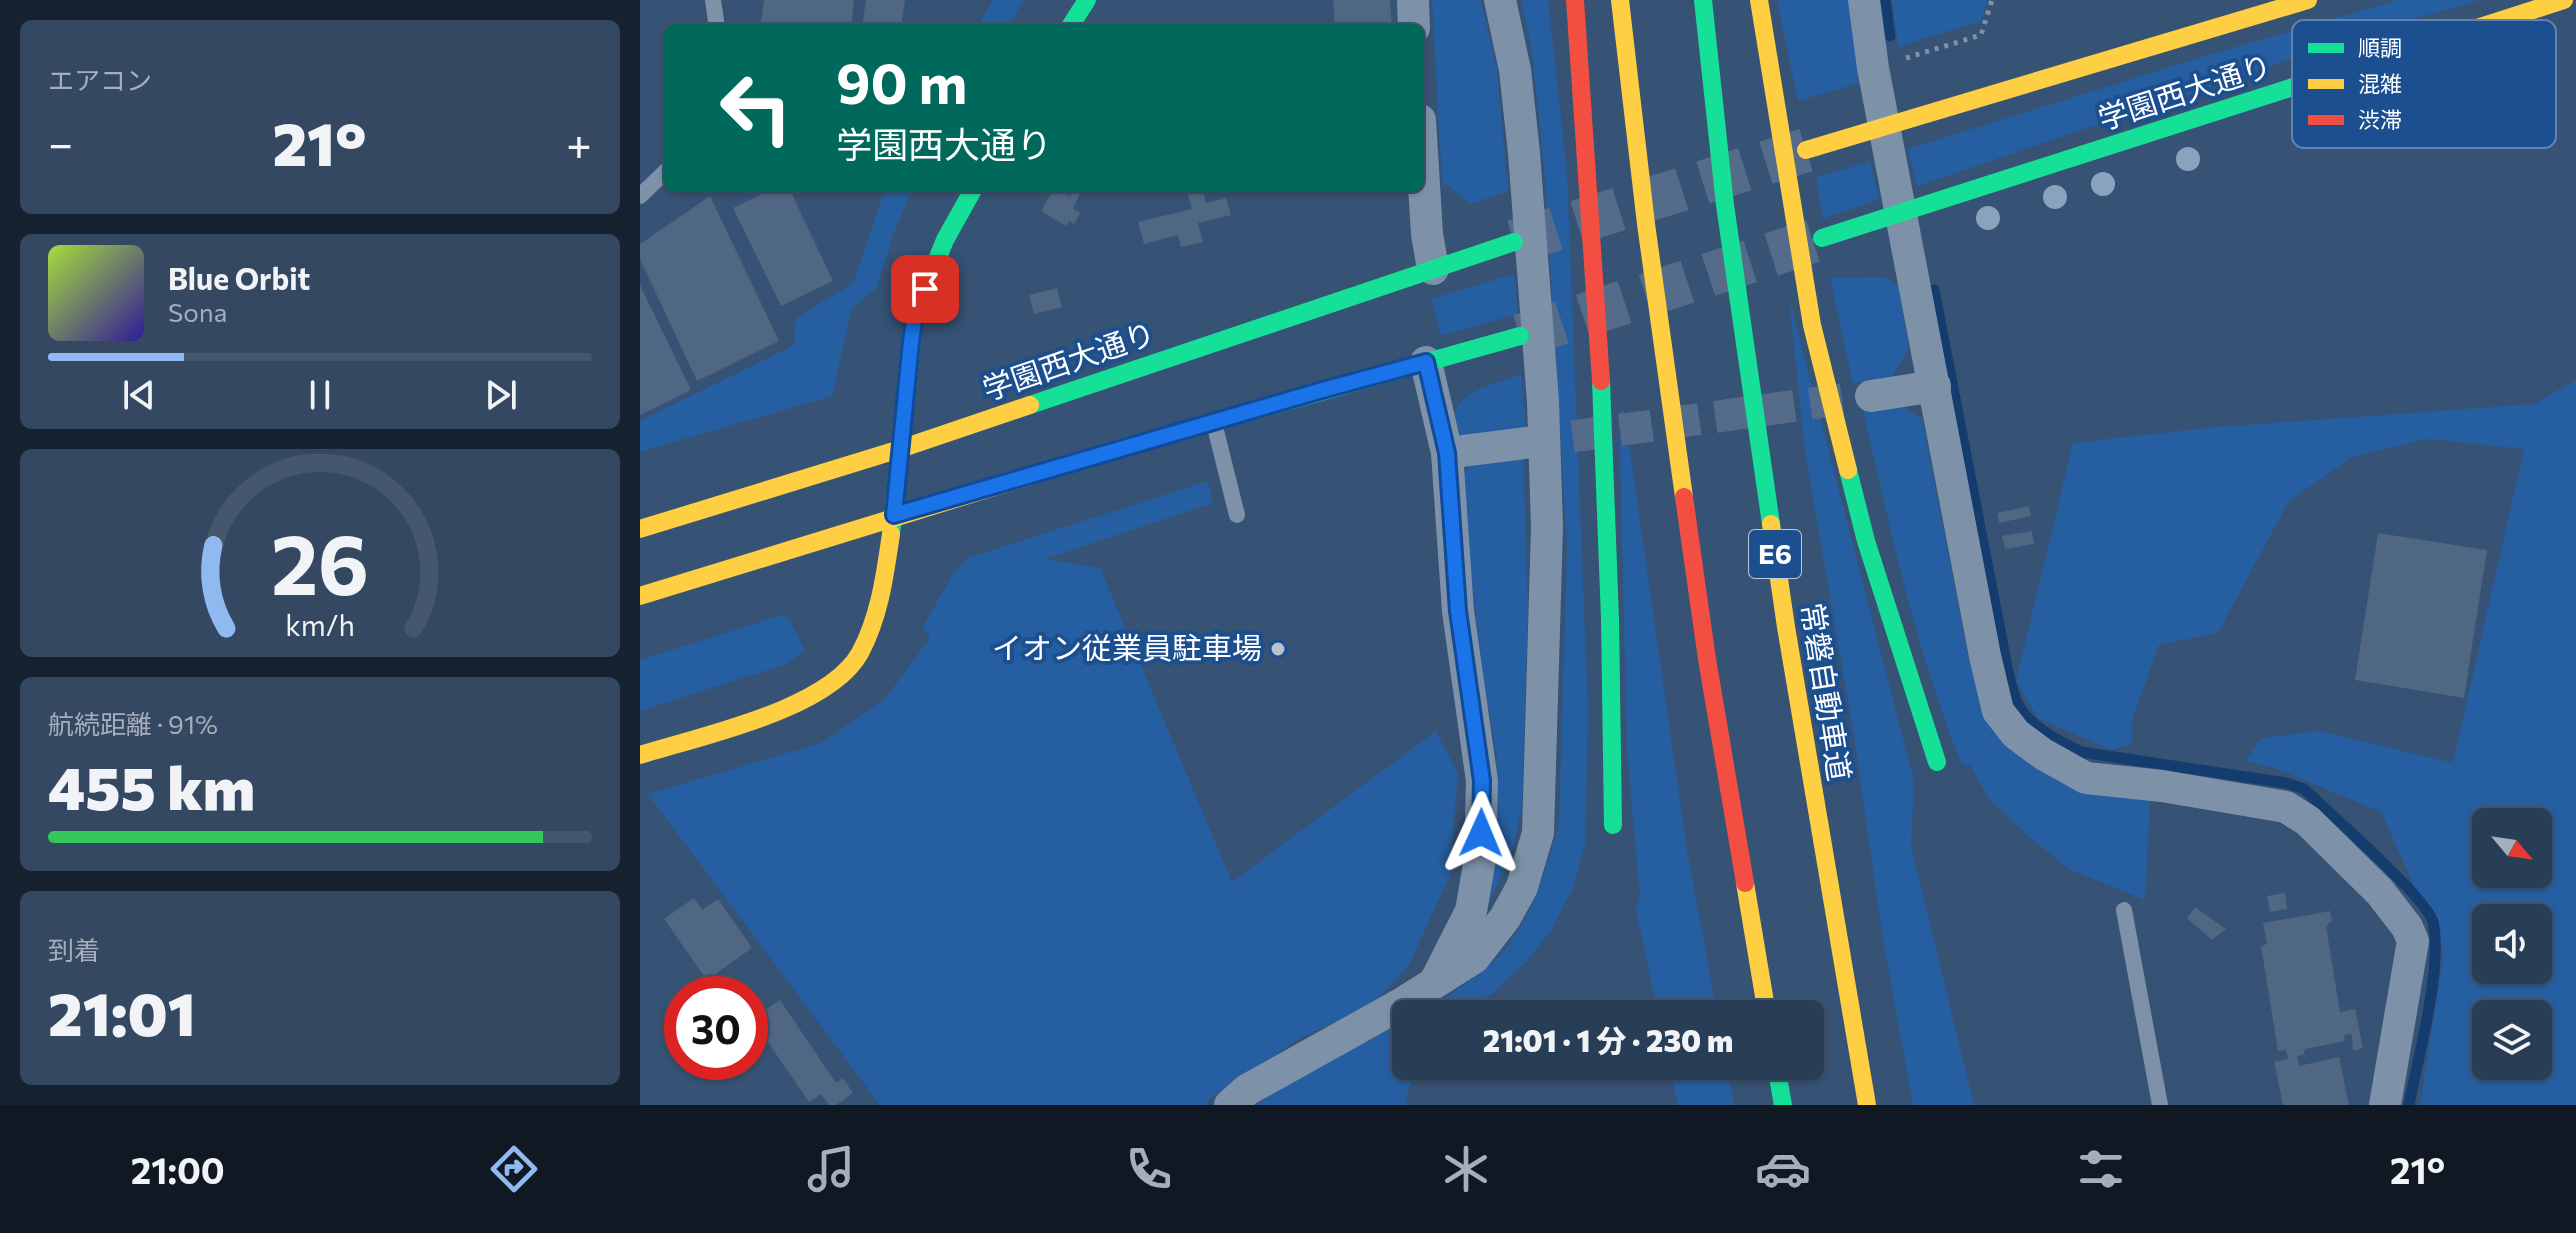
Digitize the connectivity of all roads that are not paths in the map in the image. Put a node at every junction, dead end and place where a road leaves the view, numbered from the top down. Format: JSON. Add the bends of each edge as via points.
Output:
{"nodes":[{"id":1,"x":713,"y":0,"type":"edge"},
{"id":2,"x":1087,"y":0,"type":"edge"},
{"id":3,"x":1413,"y":0,"type":"edge"},
{"id":4,"x":1500,"y":0,"type":"edge"},
{"id":5,"x":1575,"y":0,"type":"edge"},
{"id":6,"x":1620,"y":0,"type":"edge"},
{"id":7,"x":1703,"y":0,"type":"edge"},
{"id":8,"x":1759,"y":0,"type":"edge"},
{"id":9,"x":1864,"y":0,"type":"edge"},
{"id":10,"x":2308,"y":0,"type":"edge"},
{"id":11,"x":2564,"y":0,"type":"edge"},
{"id":12,"x":2502,"y":20,"type":"edge"},
{"id":13,"x":716,"y":24,"type":"edge"},
{"id":14,"x":1072,"y":24,"type":"edge"},
{"id":15,"x":1414,"y":24,"type":"edge"},
{"id":16,"x":2292,"y":88,"type":"edge"},
{"id":17,"x":1885,"y":126,"type":"junction"},
{"id":18,"x":1806,"y":150,"type":"tunnel mouth"},
{"id":19,"x":664,"y":173,"type":"edge"},
{"id":20,"x":1424,"y":185,"type":"edge"},
{"id":21,"x":972,"y":192,"type":"edge"},
{"id":22,"x":640,"y":196,"type":"edge"},
{"id":23,"x":1902,"y":213,"type":"junction"},
{"id":24,"x":1822,"y":238,"type":"tunnel mouth"},
{"id":25,"x":1514,"y":242,"type":"tunnel mouth"},
{"id":26,"x":1433,"y":269,"type":"junction"},
{"id":27,"x":1520,"y":336,"type":"tunnel mouth"},
{"id":28,"x":1426,"y":362,"type":"junction"},
{"id":29,"x":1935,"y":386,"type":"junction"},
{"id":30,"x":1871,"y":396,"type":"tunnel mouth"},
{"id":31,"x":1214,"y":421,"type":"junction"},
{"id":32,"x":1525,"y":443,"type":"tunnel mouth"},
{"id":33,"x":900,"y":449,"type":"junction"},
{"id":34,"x":1447,"y":453,"type":"junction"},
{"id":35,"x":894,"y":515,"type":"junction"},
{"id":36,"x":1237,"y":515,"type":"dead end"},
{"id":37,"x":640,"y":529,"type":"edge"},
{"id":38,"x":640,"y":596,"type":"edge"},
{"id":39,"x":640,"y":755,"type":"edge"},
{"id":40,"x":1937,"y":762,"type":"dead end"},
{"id":41,"x":1613,"y":825,"type":"dead end"},
{"id":42,"x":2124,"y":910,"type":"dead end"},
{"id":43,"x":1433,"y":985,"type":"junction"},
{"id":44,"x":1765,"y":1000,"type":"edge"},
{"id":45,"x":1779,"y":1080,"type":"edge"},
{"id":46,"x":1230,"y":1105,"type":"edge"},
{"id":47,"x":1783,"y":1105,"type":"edge"},
{"id":48,"x":1867,"y":1105,"type":"edge"},
{"id":49,"x":2160,"y":1105,"type":"edge"},
{"id":50,"x":2385,"y":1105,"type":"edge"}],
"edges":[{"from":1,"to":13,"type":"lane"},
{"from":2,"to":14,"type":"main road"},
{"from":3,"to":15,"type":"street"},
{"from":4,"to":43,"type":"street","via":[[1524,153],[1543,402],[1547,527],[1538,833],[1522,887],[1505,918],[1474,958]]},
{"from":5,"to":41,"type":"main road","via":[[1604,412]]},
{"from":6,"to":44,"type":"main road","via":[[1707,659]]},
{"from":7,"to":48,"type":"main road","name":"常磐自動車道","number":"E6","via":[[1725,205],[1783,611]]},
{"from":8,"to":40,"type":"main road","via":[[1812,325],[1866,541]]},
{"from":9,"to":17,"type":"street"},
{"from":10,"to":17,"type":"main road","name":"学園西大通り"},
{"from":11,"to":12,"type":"main road","name":"学園西大通り"},
{"from":16,"to":23,"type":"main road","name":"学園西大通り"},
{"from":17,"to":18,"type":"main road","name":"学園西大通り"},
{"from":17,"to":23,"type":"street"},
{"from":19,"to":22,"type":"lane"},
{"from":20,"to":26,"type":"street"},
{"from":21,"to":33,"type":"main road","via":[[945,240],[915,314]]},
{"from":23,"to":24,"type":"main road","name":"学園西大通り"},
{"from":23,"to":29,"type":"street"},
{"from":25,"to":26,"type":"main road","name":"学園西大通り"},
{"from":26,"to":33,"type":"main road","name":"学園西大通り"},
{"from":27,"to":28,"type":"main road"},
{"from":28,"to":31,"type":"main road"},
{"from":28,"to":34,"type":"street"},
{"from":29,"to":30,"type":"street"},
{"from":29,"to":50,"type":"street","via":[[1998,711],[2016,734],[2086,778],[2286,807],[2308,821],[2380,892],[2413,941]]},
{"from":31,"to":35,"type":"main road"},
{"from":31,"to":36,"type":"lane"},
{"from":32,"to":34,"type":"street"},
{"from":33,"to":35,"type":"main road"},
{"from":33,"to":37,"type":"main road","name":"学園西大通り"},
{"from":34,"to":43,"type":"street","via":[[1458,611],[1482,781],[1480,859],[1471,911]]},
{"from":35,"to":38,"type":"main road"},
{"from":35,"to":39,"type":"main road","via":[[880,602],[851,666],[786,709]]},
{"from":42,"to":49,"type":"lane"},
{"from":43,"to":46,"type":"street","via":[[1247,1090]]},
{"from":45,"to":47,"type":"main road"}]}
